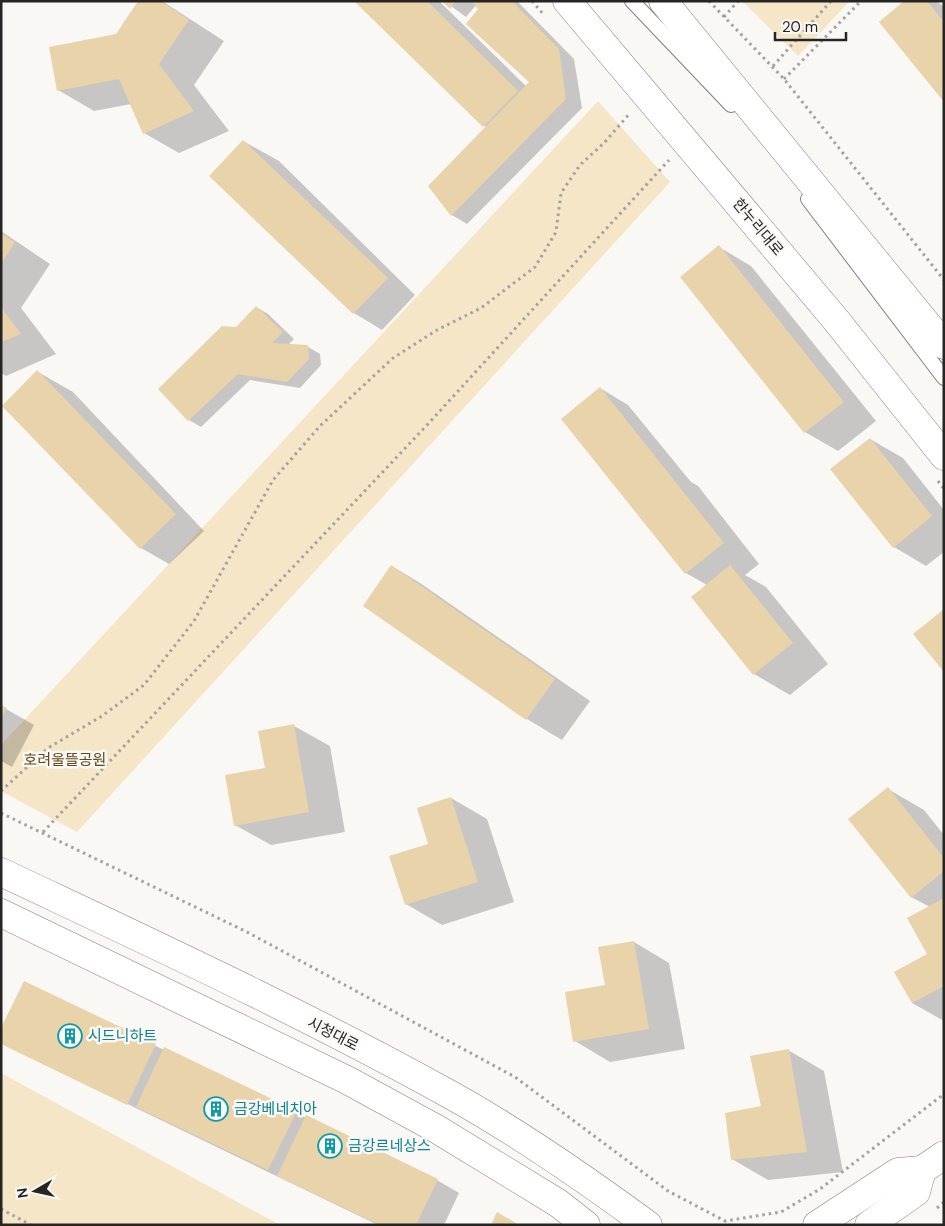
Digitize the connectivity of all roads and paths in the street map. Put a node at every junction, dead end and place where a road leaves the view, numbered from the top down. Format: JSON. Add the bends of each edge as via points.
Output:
{"nodes":[{"id":1,"x":567,"y":1,"type":"edge"},
{"id":2,"x":632,"y":1,"type":"edge"},
{"id":3,"x":663,"y":1,"type":"edge"},
{"id":4,"x":709,"y":1,"type":"edge"},
{"id":5,"x":738,"y":1,"type":"edge"},
{"id":6,"x":830,"y":1,"type":"edge"},
{"id":7,"x":861,"y":1,"type":"edge"},
{"id":8,"x":724,"y":16,"type":"junction"},
{"id":9,"x":773,"y":66,"type":"junction"},
{"id":10,"x":784,"y":79,"type":"junction"},
{"id":11,"x":632,"y":111,"type":"dead end"},
{"id":12,"x":673,"y":156,"type":"dead end"},
{"id":13,"x":944,"y":280,"type":"edge"},
{"id":14,"x":944,"y":345,"type":"edge"},
{"id":15,"x":944,"y":378,"type":"edge"},
{"id":16,"x":944,"y":456,"type":"edge"},
{"id":17,"x":1,"y":791,"type":"edge"},
{"id":18,"x":1,"y":813,"type":"edge"},
{"id":19,"x":42,"y":833,"type":"junction"},
{"id":20,"x":1,"y":872,"type":"edge"},
{"id":21,"x":1,"y":913,"type":"edge"},
{"id":22,"x":944,"y":1094,"type":"edge"},
{"id":23,"x":933,"y":1162,"type":"edge"},
{"id":24,"x":1,"y":1208,"type":"edge"},
{"id":25,"x":31,"y":1225,"type":"edge"},
{"id":26,"x":586,"y":1225,"type":"edge"},
{"id":27,"x":648,"y":1225,"type":"edge"},
{"id":28,"x":817,"y":1225,"type":"edge"},
{"id":29,"x":869,"y":1225,"type":"edge"}],
"edges":[{"from":1,"to":16,"type":"street","name":"한누리대로","via":[[836,320]]},
{"from":2,"to":15,"type":"lane","via":[[757,132]]},
{"from":3,"to":14,"type":"street"},
{"from":4,"to":8,"type":"path"},
{"from":5,"to":8,"type":"path"},
{"from":6,"to":9,"type":"path"},
{"from":7,"to":10,"type":"path"},
{"from":8,"to":9,"type":"path"},
{"from":9,"to":10,"type":"path"},
{"from":10,"to":13,"type":"path"},
{"from":11,"to":17,"type":"path","via":[[580,165],[561,193],[556,232],[535,266],[481,308],[393,358],[320,426],[273,480],[194,621],[144,685],[102,716],[48,748]]},
{"from":12,"to":19,"type":"path","via":[[428,424]]},
{"from":18,"to":19,"type":"path"},
{"from":19,"to":22,"type":"path","via":[[247,932],[515,1077],[668,1191],[725,1221],[781,1212],[820,1189]]},
{"from":20,"to":27,"type":"street","name":"시청대로","via":[[204,968],[450,1094],[562,1163]]},
{"from":21,"to":26,"type":"street","via":[[355,1084],[436,1128],[558,1203]]},
{"from":23,"to":28,"type":"street","via":[[898,1172]]},
{"from":23,"to":29,"type":"street","via":[[916,1192]]},
{"from":24,"to":25,"type":"path"}]}
